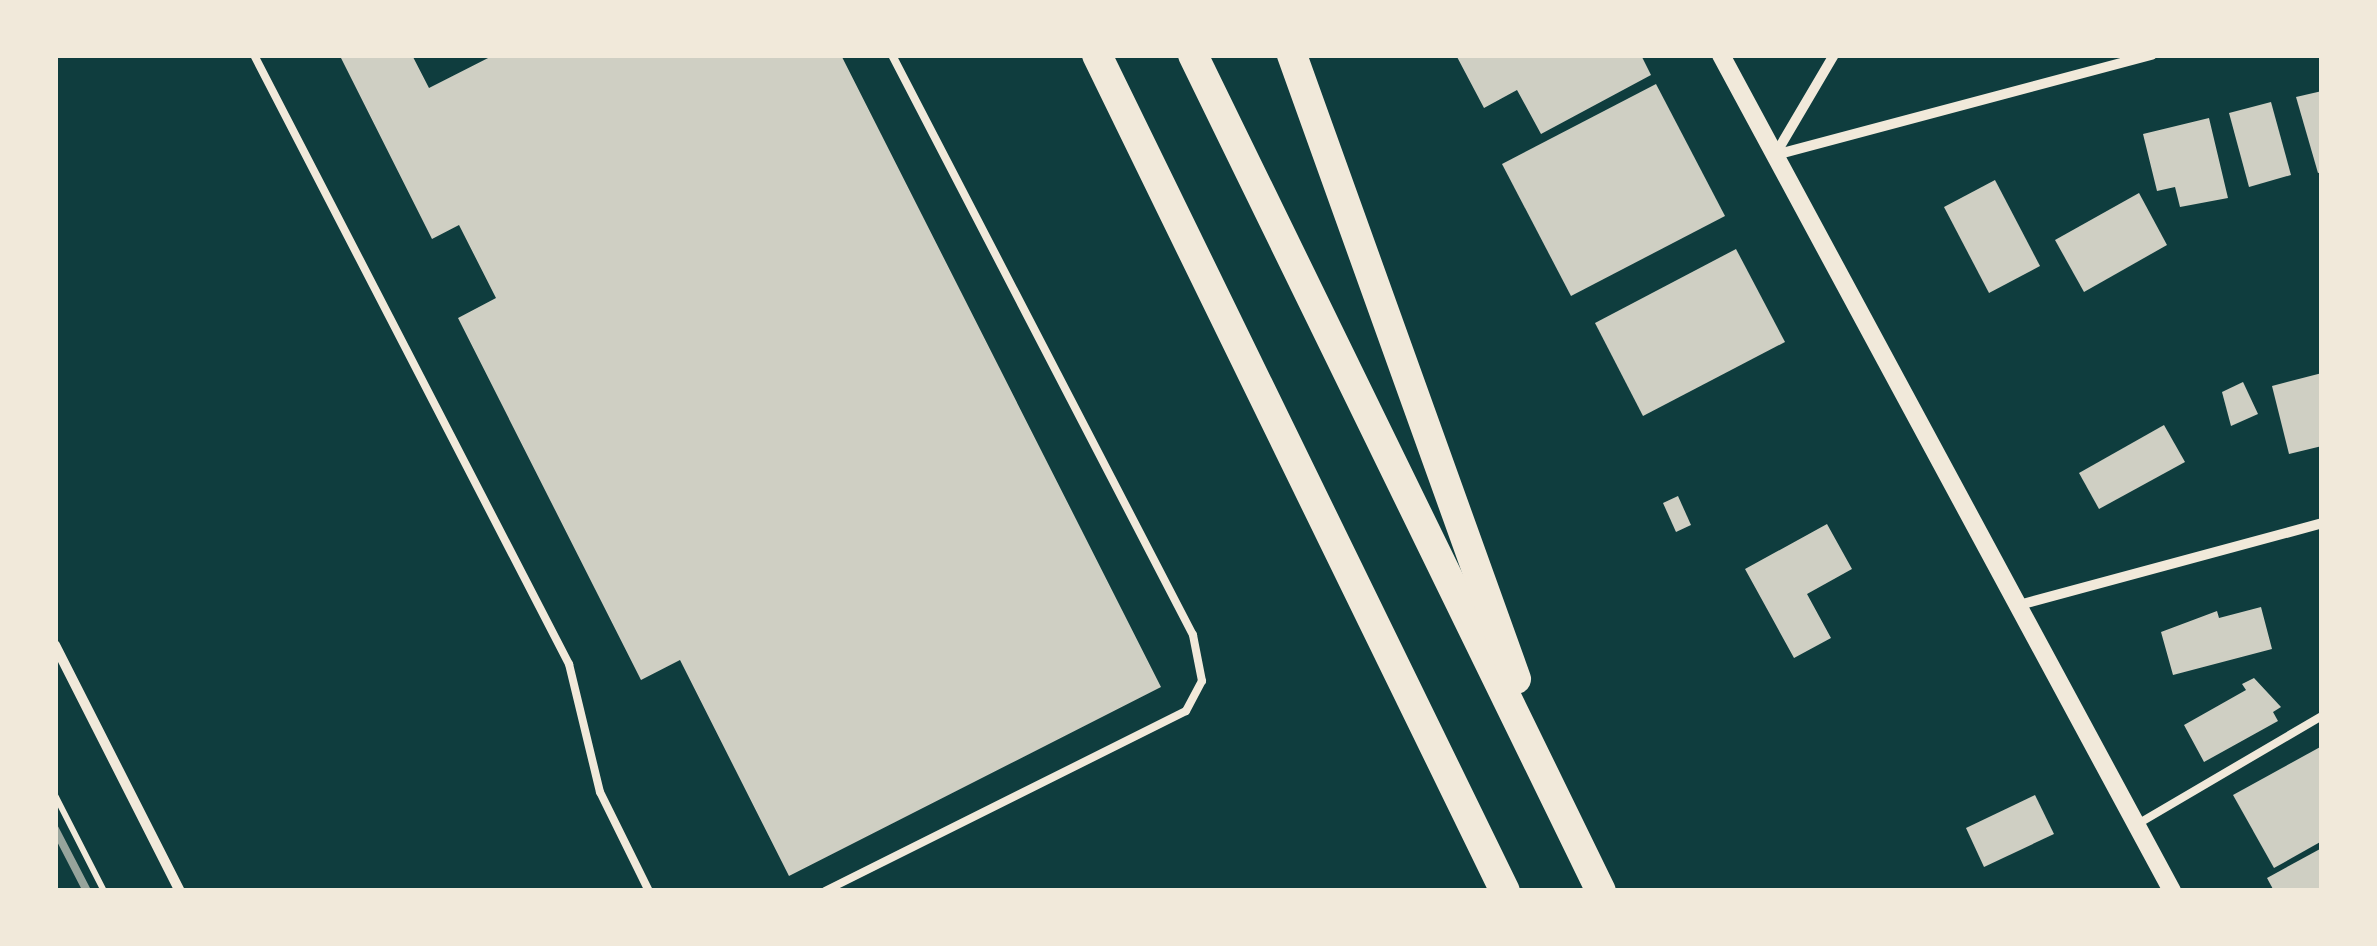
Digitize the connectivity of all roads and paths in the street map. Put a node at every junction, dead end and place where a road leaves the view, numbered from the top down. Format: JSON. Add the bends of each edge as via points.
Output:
{"nodes":[{"id":1,"x":254,"y":55,"type":"edge"},
{"id":2,"x":892,"y":55,"type":"edge"},
{"id":3,"x":1097,"y":55,"type":"edge"},
{"id":4,"x":1193,"y":55,"type":"edge"},
{"id":5,"x":1292,"y":55,"type":"edge"},
{"id":6,"x":1721,"y":55,"type":"edge"},
{"id":7,"x":1834,"y":55,"type":"edge"},
{"id":8,"x":2152,"y":55,"type":"edge"},
{"id":9,"x":1776,"y":155,"type":"junction"},
{"id":10,"x":2322,"y":523,"type":"edge"},
{"id":11,"x":2019,"y":605,"type":"junction"},
{"id":12,"x":55,"y":645,"type":"edge"},
{"id":13,"x":2322,"y":716,"type":"edge"},
{"id":14,"x":55,"y":795,"type":"edge"},
{"id":15,"x":2136,"y":825,"type":"junction"},
{"id":16,"x":1583,"y":854,"type":"junction"},
{"id":17,"x":104,"y":891,"type":"edge"},
{"id":18,"x":180,"y":891,"type":"edge"},
{"id":19,"x":649,"y":891,"type":"edge"},
{"id":20,"x":824,"y":891,"type":"edge"},
{"id":21,"x":1505,"y":891,"type":"edge"},
{"id":22,"x":1601,"y":891,"type":"edge"},
{"id":23,"x":2172,"y":891,"type":"edge"}],
"edges":[{"from":1,"to":19,"type":"lane","via":[[570,664],[600,792]]},
{"from":2,"to":20,"type":"lane","via":[[1193,635],[1202,680],[1186,711]]},
{"from":3,"to":21,"type":"highway"},
{"from":4,"to":16,"type":"highway"},
{"from":5,"to":16,"type":"highway","via":[[1438,472]]},
{"from":6,"to":9,"type":"street"},
{"from":7,"to":9,"type":"street"},
{"from":8,"to":9,"type":"street"},
{"from":9,"to":11,"type":"street"},
{"from":10,"to":11,"type":"street"},
{"from":11,"to":15,"type":"street"},
{"from":12,"to":18,"type":"street"},
{"from":13,"to":15,"type":"lane"},
{"from":14,"to":17,"type":"path"},
{"from":15,"to":23,"type":"street"},
{"from":16,"to":22,"type":"highway"}]}
